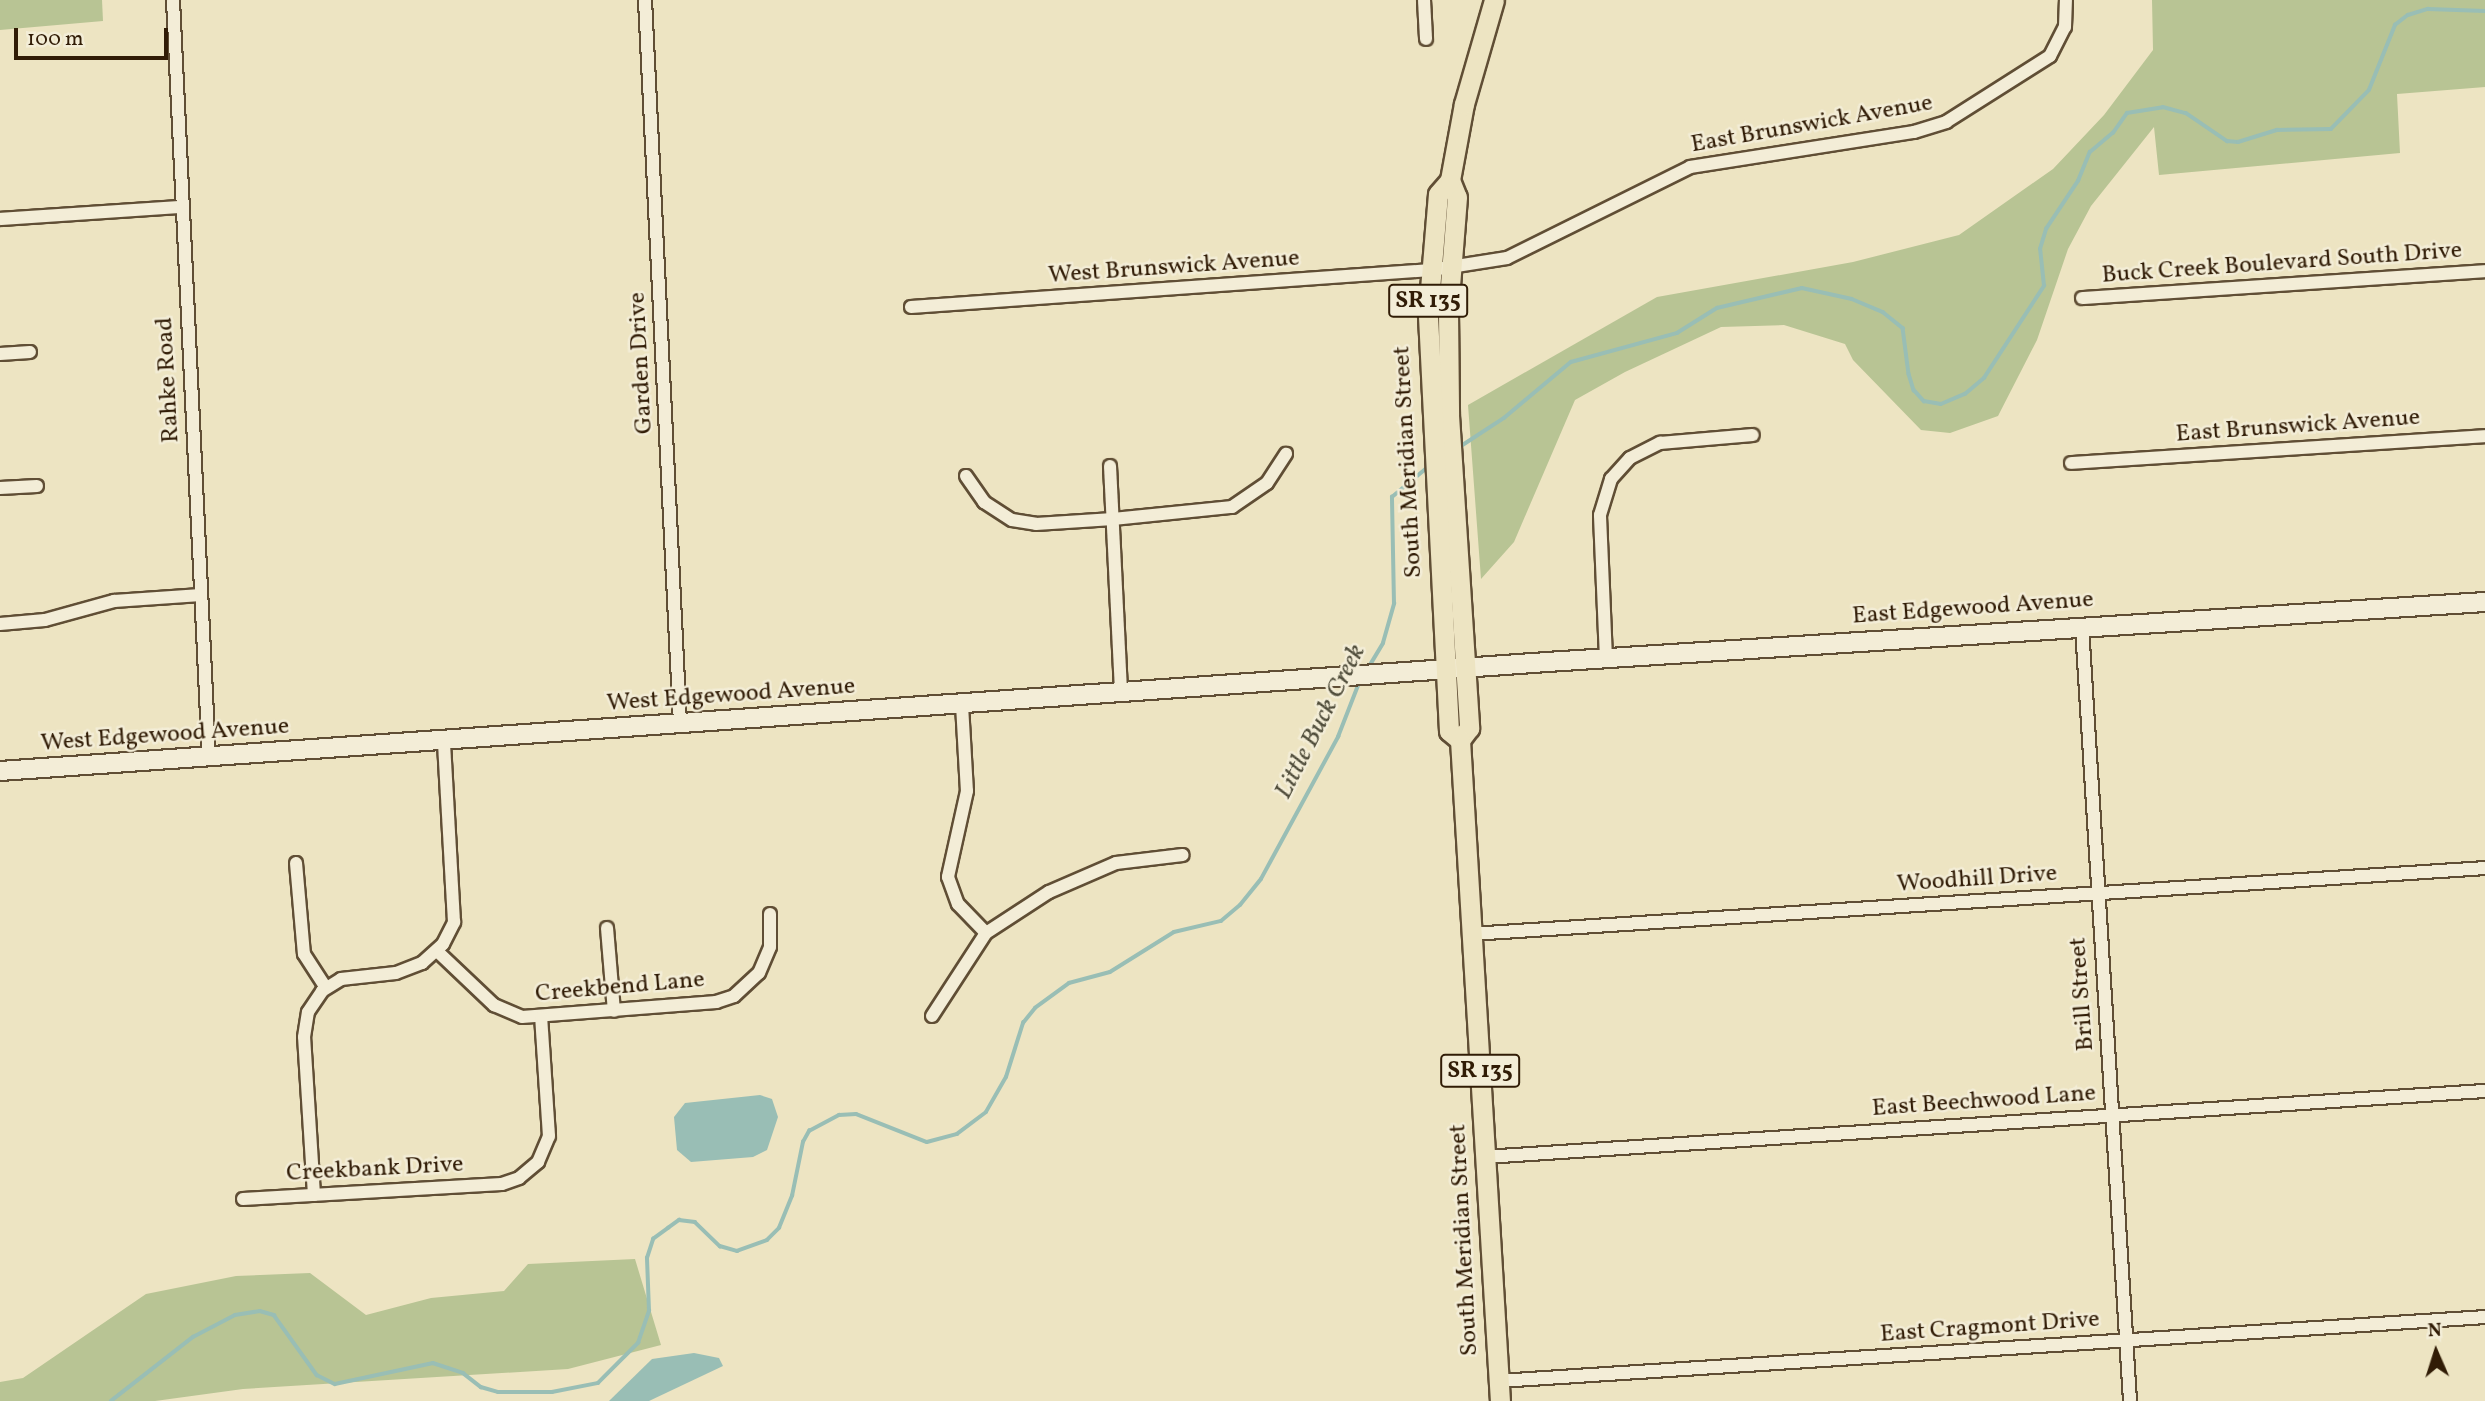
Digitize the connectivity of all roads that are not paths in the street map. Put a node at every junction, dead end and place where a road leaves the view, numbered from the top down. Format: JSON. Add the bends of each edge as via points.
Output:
{"nodes":[{"id":1,"x":173,"y":0,"type":"edge"},
{"id":2,"x":645,"y":0,"type":"edge"},
{"id":3,"x":1424,"y":0,"type":"edge"},
{"id":4,"x":1494,"y":0,"type":"edge"},
{"id":5,"x":2066,"y":0,"type":"edge"},
{"id":6,"x":1426,"y":38,"type":"dead end"},
{"id":7,"x":181,"y":207,"type":"junction"},
{"id":8,"x":0,"y":219,"type":"edge"},
{"id":9,"x":1440,"y":269,"type":"junction"},
{"id":10,"x":2485,"y":271,"type":"edge"},
{"id":11,"x":2082,"y":298,"type":"dead end"},
{"id":12,"x":911,"y":307,"type":"dead end"},
{"id":13,"x":30,"y":352,"type":"dead end"},
{"id":14,"x":0,"y":355,"type":"edge"},
{"id":15,"x":1753,"y":435,"type":"dead end"},
{"id":16,"x":2485,"y":436,"type":"edge"},
{"id":17,"x":1286,"y":454,"type":"dead end"},
{"id":18,"x":2071,"y":463,"type":"dead end"},
{"id":19,"x":1110,"y":466,"type":"dead end"},
{"id":20,"x":965,"y":476,"type":"dead end"},
{"id":21,"x":37,"y":486,"type":"dead end"},
{"id":22,"x":0,"y":488,"type":"edge"},
{"id":23,"x":1113,"y":519,"type":"junction"},
{"id":24,"x":201,"y":595,"type":"junction"},
{"id":25,"x":2485,"y":602,"type":"edge"},
{"id":26,"x":0,"y":624,"type":"edge"},
{"id":27,"x":2082,"y":627,"type":"junction"},
{"id":28,"x":1606,"y":659,"type":"junction"},
{"id":29,"x":1455,"y":669,"type":"junction"},
{"id":30,"x":1121,"y":693,"type":"junction"},
{"id":31,"x":962,"y":705,"type":"junction"},
{"id":32,"x":680,"y":724,"type":"junction"},
{"id":33,"x":444,"y":741,"type":"junction"},
{"id":34,"x":209,"y":759,"type":"junction"},
{"id":35,"x":0,"y":771,"type":"edge"},
{"id":36,"x":1183,"y":855,"type":"dead end"},
{"id":37,"x":296,"y":863,"type":"dead end"},
{"id":38,"x":2485,"y":868,"type":"edge"},
{"id":39,"x":2098,"y":894,"type":"junction"},
{"id":40,"x":770,"y":914,"type":"dead end"},
{"id":41,"x":607,"y":928,"type":"dead end"},
{"id":42,"x":986,"y":933,"type":"junction"},
{"id":43,"x":1471,"y":934,"type":"junction"},
{"id":44,"x":437,"y":951,"type":"junction"},
{"id":45,"x":326,"y":988,"type":"junction"},
{"id":46,"x":614,"y":1011,"type":"junction"},
{"id":47,"x":932,"y":1016,"type":"dead end"},
{"id":48,"x":541,"y":1017,"type":"junction"},
{"id":49,"x":2485,"y":1091,"type":"edge"},
{"id":50,"x":2112,"y":1115,"type":"junction"},
{"id":51,"x":1485,"y":1157,"type":"junction"},
{"id":52,"x":314,"y":1195,"type":"junction"},
{"id":53,"x":243,"y":1199,"type":"dead end"},
{"id":54,"x":2485,"y":1317,"type":"edge"},
{"id":55,"x":2125,"y":1340,"type":"junction"},
{"id":56,"x":1499,"y":1391,"type":"edge"},
{"id":57,"x":2130,"y":1401,"type":"edge"}],
"edges":[{"from":1,"to":7,"type":"street","name":"Rahke Road"},
{"from":2,"to":32,"type":"street","name":"Garden Drive"},
{"from":3,"to":6,"type":"street"},
{"from":4,"to":9,"type":"main road","name":"South Meridian Street","number":"SR 135","via":[[1471,77],[1450,180],[1438,194]]},
{"from":5,"to":9,"type":"street","name":"East Brunswick Avenue","via":[[2063,35],[2047,59],[1946,122],[1914,132],[1690,167],[1532,248],[1494,262]]},
{"from":7,"to":8,"type":"street"},
{"from":7,"to":24,"type":"street","name":"Rahke Road"},
{"from":9,"to":12,"type":"street","name":"West Brunswick Avenue"},
{"from":9,"to":29,"type":"main road","name":"South Meridian Street","number":"SR 135","via":[[1453,487]]},
{"from":9,"to":29,"type":"main road","name":"South Meridian Street","number":"SR 135","via":[[1430,427]]},
{"from":10,"to":11,"type":"street","name":"Buck Creek Boulevard South Drive"},
{"from":13,"to":14,"type":"street"},
{"from":15,"to":28,"type":"street","via":[[1660,443],[1630,458],[1611,479],[1600,521]]},
{"from":16,"to":18,"type":"street","name":"East Brunswick Avenue"},
{"from":17,"to":23,"type":"street","via":[[1267,484],[1232,507]]},
{"from":19,"to":23,"type":"street"},
{"from":20,"to":23,"type":"street","via":[[984,502],[1012,520],[1036,524]]},
{"from":21,"to":22,"type":"street"},
{"from":23,"to":30,"type":"street"},
{"from":24,"to":26,"type":"street","via":[[114,601],[45,620]]},
{"from":24,"to":34,"type":"street","name":"Rahke Road"},
{"from":25,"to":27,"type":"main road","name":"East Edgewood Avenue"},
{"from":27,"to":28,"type":"main road","name":"East Edgewood Avenue"},
{"from":27,"to":39,"type":"street","name":"Brill Street"},
{"from":28,"to":29,"type":"main road","name":"East Edgewood Avenue"},
{"from":29,"to":30,"type":"main road","name":"West Edgewood Avenue"},
{"from":29,"to":43,"type":"main road","name":"South Meridian Street","number":"SR 135","via":[[1469,728],[1460,740]]},
{"from":30,"to":31,"type":"main road","name":"West Edgewood Avenue"},
{"from":31,"to":32,"type":"main road","name":"West Edgewood Avenue"},
{"from":31,"to":42,"type":"street","via":[[967,792],[948,877],[958,904]]},
{"from":32,"to":33,"type":"main road","name":"West Edgewood Avenue"},
{"from":33,"to":34,"type":"main road","name":"West Edgewood Avenue"},
{"from":33,"to":44,"type":"street","via":[[456,903],[452,926]]},
{"from":34,"to":35,"type":"main road","name":"West Edgewood Avenue"},
{"from":36,"to":42,"type":"street","via":[[1133,860],[1086,873]]},
{"from":37,"to":45,"type":"street","via":[[304,954]]},
{"from":38,"to":39,"type":"street","name":"Woodhill Drive"},
{"from":39,"to":43,"type":"street","name":"Woodhill Drive"},
{"from":39,"to":50,"type":"street","name":"Brill Street"},
{"from":40,"to":46,"type":"street","name":"Creekbend Lane","via":[[766,961],[753,981],[734,996],[716,1002]]},
{"from":41,"to":46,"type":"street"},
{"from":42,"to":47,"type":"street"},
{"from":43,"to":51,"type":"main road","name":"South Meridian Street","number":"SR 135"},
{"from":44,"to":45,"type":"street","via":[[405,971],[351,976]]},
{"from":44,"to":48,"type":"street","name":"Creekbend Lane","via":[[497,1007],[522,1017]]},
{"from":45,"to":52,"type":"street","via":[[308,1012],[304,1032]]},
{"from":46,"to":48,"type":"street","name":"Creekbend Lane"},
{"from":48,"to":52,"type":"street","name":"Creekbank Drive","via":[[549,1136],[538,1162],[509,1182]]},
{"from":49,"to":50,"type":"street","name":"East Beechwood Lane"},
{"from":50,"to":51,"type":"street","name":"East Beechwood Lane"},
{"from":50,"to":55,"type":"street","name":"Brill Street"},
{"from":51,"to":56,"type":"main road","name":"South Meridian Street","number":"SR 135"},
{"from":52,"to":53,"type":"street","name":"Creekbank Drive"},
{"from":54,"to":55,"type":"street","name":"East Cragmont Drive"},
{"from":55,"to":56,"type":"street","name":"East Cragmont Drive"},
{"from":55,"to":57,"type":"street","name":"Brill Street"}]}
